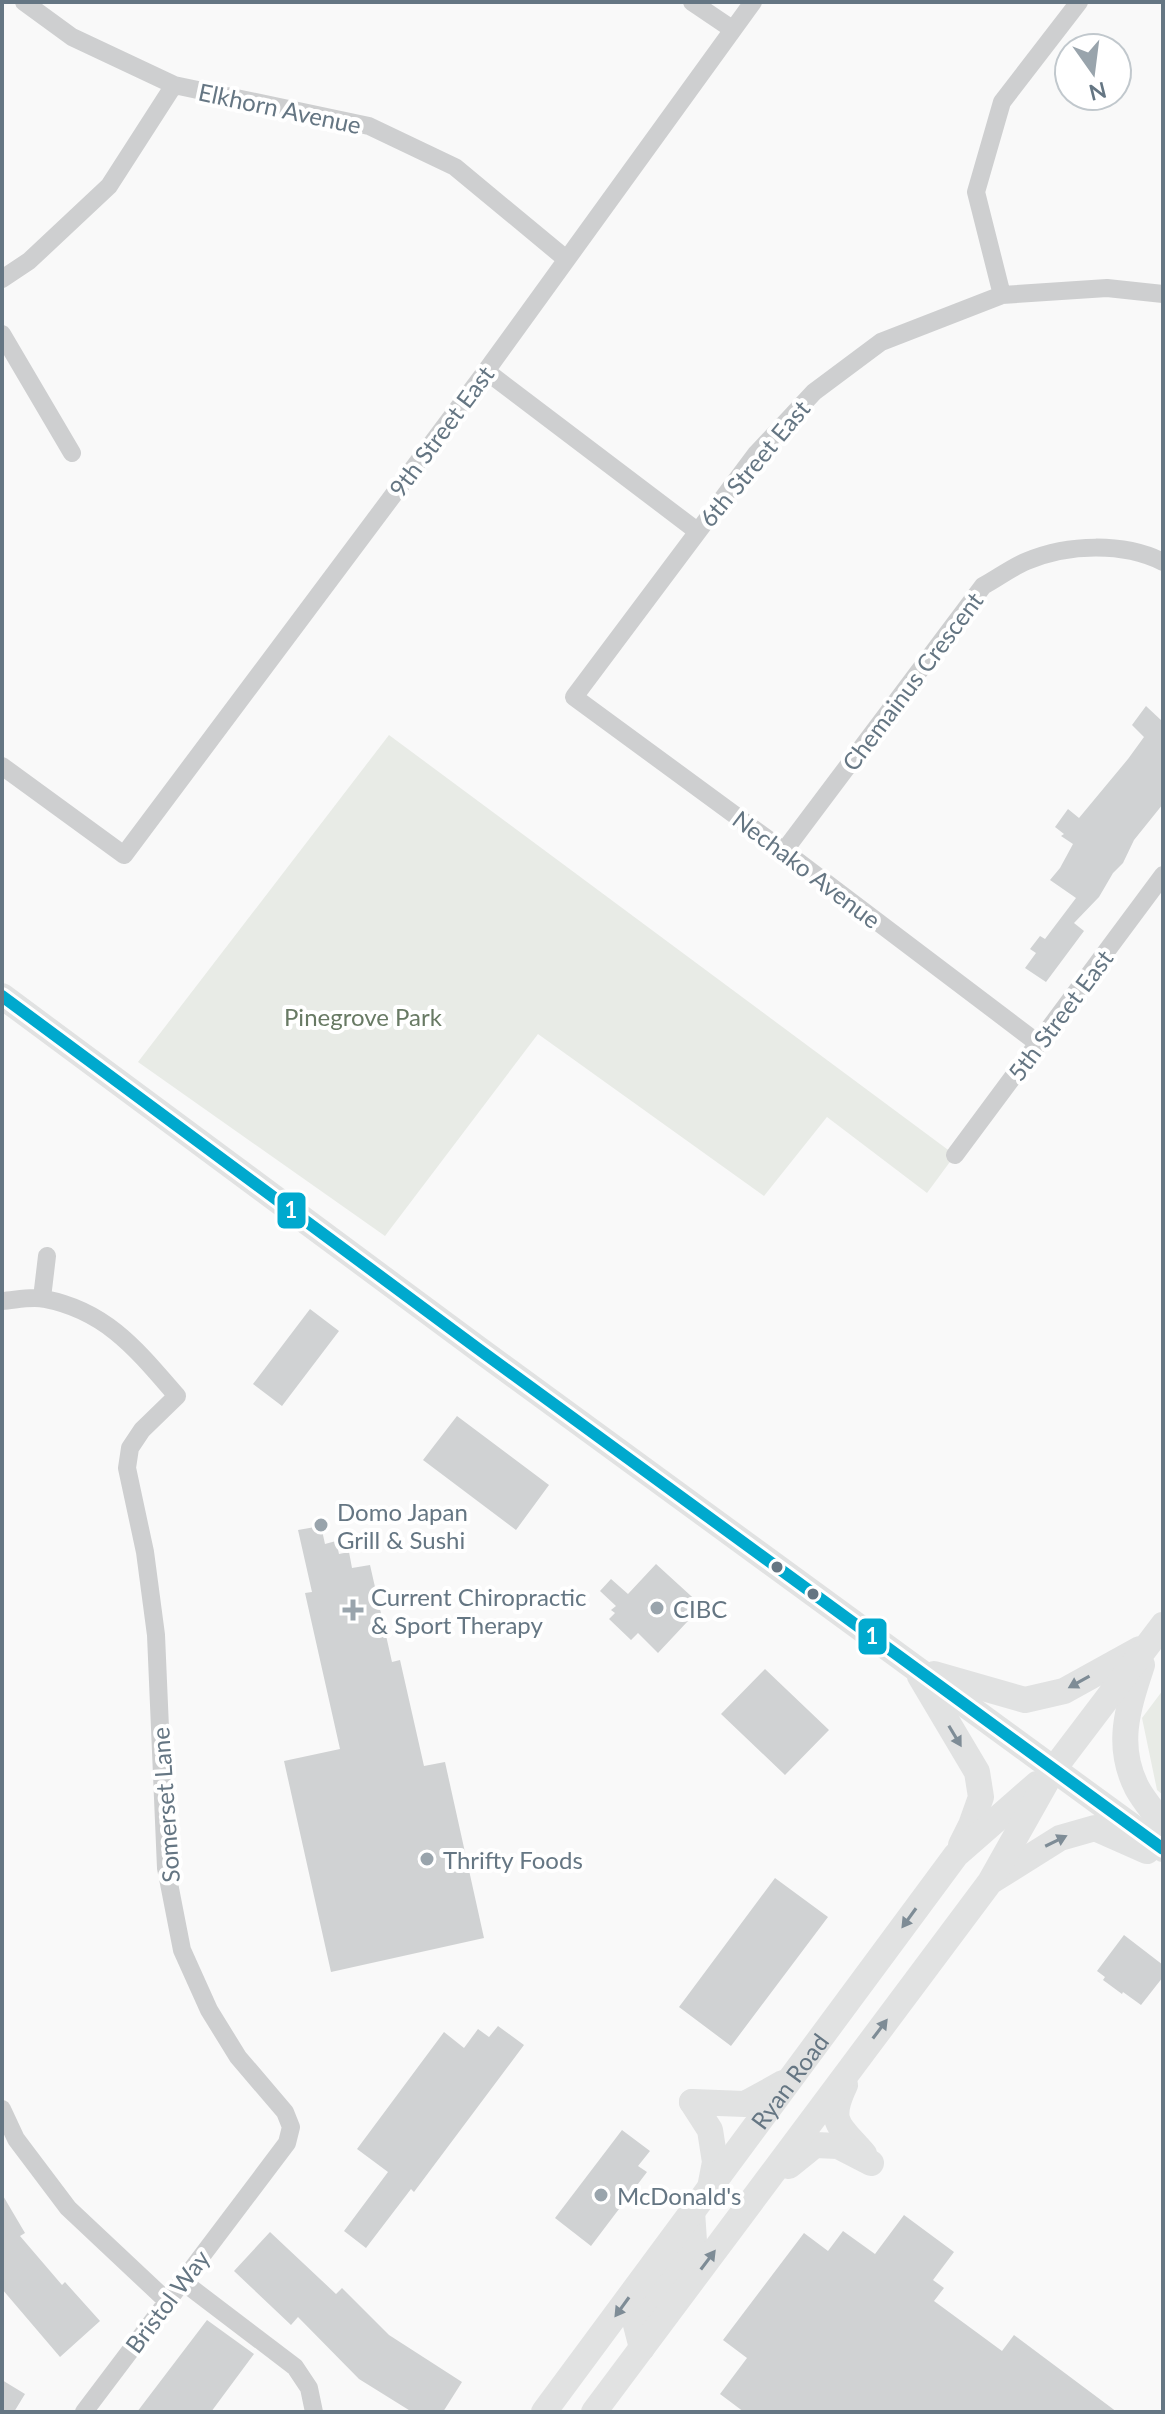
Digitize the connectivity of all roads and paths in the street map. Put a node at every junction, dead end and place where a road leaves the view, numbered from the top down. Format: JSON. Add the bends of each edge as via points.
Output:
{"nodes":[{"id":1,"x":24,"y":2,"type":"edge"},
{"id":2,"x":692,"y":2,"type":"edge"},
{"id":3,"x":753,"y":2,"type":"edge"},
{"id":4,"x":1079,"y":2,"type":"edge"},
{"id":5,"x":732,"y":29,"type":"junction"},
{"id":6,"x":174,"y":85,"type":"junction"},
{"id":7,"x":566,"y":259,"type":"junction"},
{"id":8,"x":2,"y":279,"type":"edge"},
{"id":9,"x":1163,"y":294,"type":"edge"},
{"id":10,"x":1002,"y":295,"type":"junction"},
{"id":11,"x":2,"y":334,"type":"edge"},
{"id":12,"x":486,"y":371,"type":"junction"},
{"id":13,"x":72,"y":453,"type":"dead end"},
{"id":14,"x":697,"y":531,"type":"junction"},
{"id":15,"x":1163,"y":562,"type":"edge"},
{"id":16,"x":574,"y":697,"type":"joint"},
{"id":17,"x":2,"y":766,"type":"edge"},
{"id":18,"x":784,"y":851,"type":"junction"},
{"id":19,"x":1163,"y":875,"type":"edge"},
{"id":20,"x":2,"y":996,"type":"edge"},
{"id":21,"x":1039,"y":1044,"type":"junction"},
{"id":22,"x":955,"y":1155,"type":"dead end"},
{"id":23,"x":47,"y":1256,"type":"dead end"},
{"id":24,"x":42,"y":1298,"type":"junction"},
{"id":25,"x":2,"y":1301,"type":"edge"},
{"id":26,"x":1155,"y":1635,"type":"edge"},
{"id":27,"x":916,"y":1669,"type":"junction"},
{"id":28,"x":1053,"y":1770,"type":"junction"},
{"id":29,"x":1163,"y":1825,"type":"edge"},
{"id":30,"x":1163,"y":1849,"type":"edge"},
{"id":31,"x":956,"y":1855,"type":"junction"},
{"id":32,"x":1163,"y":1858,"type":"edge"},
{"id":33,"x":990,"y":1882,"type":"junction"},
{"id":34,"x":860,"y":2055,"type":"junction"},
{"id":35,"x":791,"y":2078,"type":"junction"},
{"id":36,"x":2,"y":2109,"type":"edge"},
{"id":37,"x":710,"y":2188,"type":"junction"},
{"id":38,"x":761,"y":2188,"type":"junction"},
{"id":39,"x":251,"y":2190,"type":"joint"},
{"id":40,"x":692,"y":2211,"type":"junction"},
{"id":41,"x":182,"y":2281,"type":"junction"},
{"id":42,"x":167,"y":2301,"type":"junction"},
{"id":43,"x":642,"y":2348,"type":"junction"},
{"id":44,"x":84,"y":2412,"type":"edge"},
{"id":45,"x":314,"y":2412,"type":"edge"},
{"id":46,"x":544,"y":2412,"type":"edge"},
{"id":47,"x":594,"y":2412,"type":"edge"}],
"edges":[{"from":1,"to":6,"type":"street","name":"Elkhorn Avenue","via":[[72,37]]},
{"from":2,"to":5,"type":"street"},
{"from":3,"to":5,"type":"street","name":"9th Street East"},
{"from":4,"to":10,"type":"street","via":[[1002,102],[976,192]]},
{"from":5,"to":7,"type":"street","name":"9th Street East"},
{"from":6,"to":7,"type":"street","name":"Elkhorn Avenue","via":[[369,126],[455,167]]},
{"from":6,"to":8,"type":"street","via":[[109,186],[29,261]]},
{"from":7,"to":12,"type":"street","name":"9th Street East"},
{"from":9,"to":10,"type":"street","name":"6th Street East","via":[[1107,288]]},
{"from":10,"to":14,"type":"street","name":"6th Street East","via":[[881,342],[814,392],[756,454]]},
{"from":11,"to":13,"type":"street"},
{"from":12,"to":14,"type":"street"},
{"from":12,"to":17,"type":"street","name":"9th Street East","via":[[124,855]]},
{"from":14,"to":16,"type":"street","name":"6th Street East"},
{"from":15,"to":18,"type":"street","name":"Chemainus Crescent","via":[[1110,548],[1066,550],[1027,561],[983,586]]},
{"from":16,"to":18,"type":"street","name":"Nechako Avenue"},
{"from":18,"to":21,"type":"street","name":"Nechako Avenue"},
{"from":19,"to":21,"type":"street","name":"5th Street East"},
{"from":20,"to":27,"type":"main road"},
{"from":21,"to":22,"type":"street","name":"5th Street East"},
{"from":23,"to":24,"type":"street"},
{"from":24,"to":25,"type":"street"},
{"from":24,"to":39,"type":"street","name":"Somerset Lane","via":[[104,1321],[177,1396],[142,1430],[130,1448],[127,1468],[156,1635],[166,1868],[182,1950],[209,2010],[291,2127],[287,2143]]},
{"from":26,"to":27,"type":"main road","one_way":true,"via":[[1064,1691],[1025,1700]]},
{"from":26,"to":28,"type":"main road","name":"Ryan Road"},
{"from":26,"to":29,"type":"main road","via":[[1126,1716],[1126,1754],[1137,1788]]},
{"from":27,"to":28,"type":"main road"},
{"from":27,"to":31,"type":"main road","one_way":true,"via":[[977,1772],[981,1797]]},
{"from":28,"to":30,"type":"main road"},
{"from":28,"to":31,"type":"main road","name":"Ryan Road"},
{"from":28,"to":33,"type":"main road","name":"Ryan Road"},
{"from":31,"to":35,"type":"main road","name":"Ryan Road","one_way":true},
{"from":33,"to":32,"type":"main road","one_way":true,"via":[[1060,1838],[1095,1828]]},
{"from":34,"to":33,"type":"main road","name":"Ryan Road","one_way":true},
{"from":34,"to":38,"type":"main road","name":"Ryan Road"},
{"from":34,"to":38,"type":"main road","via":[[836,2105],[837,2122],[871,2163],[838,2146],[815,2145]]},
{"from":35,"to":37,"type":"main road","name":"Ryan Road"},
{"from":35,"to":37,"type":"main road","via":[[745,2104],[692,2102],[710,2130],[715,2162]]},
{"from":36,"to":42,"type":"street","via":[[16,2139],[68,2208]]},
{"from":37,"to":40,"type":"main road","name":"Ryan Road"},
{"from":43,"to":38,"type":"main road","name":"Ryan Road","one_way":true},
{"from":39,"to":41,"type":"street","name":"Bristol Way"},
{"from":40,"to":43,"type":"main road","via":[[694,2241],[635,2321]]},
{"from":40,"to":46,"type":"main road","name":"Ryan Road","one_way":true},
{"from":41,"to":42,"type":"street","name":"Bristol Way"},
{"from":41,"to":45,"type":"street","via":[[295,2367],[309,2388]]},
{"from":42,"to":44,"type":"street","name":"Bristol Way"},
{"from":43,"to":47,"type":"main road","name":"Ryan Road"}]}
